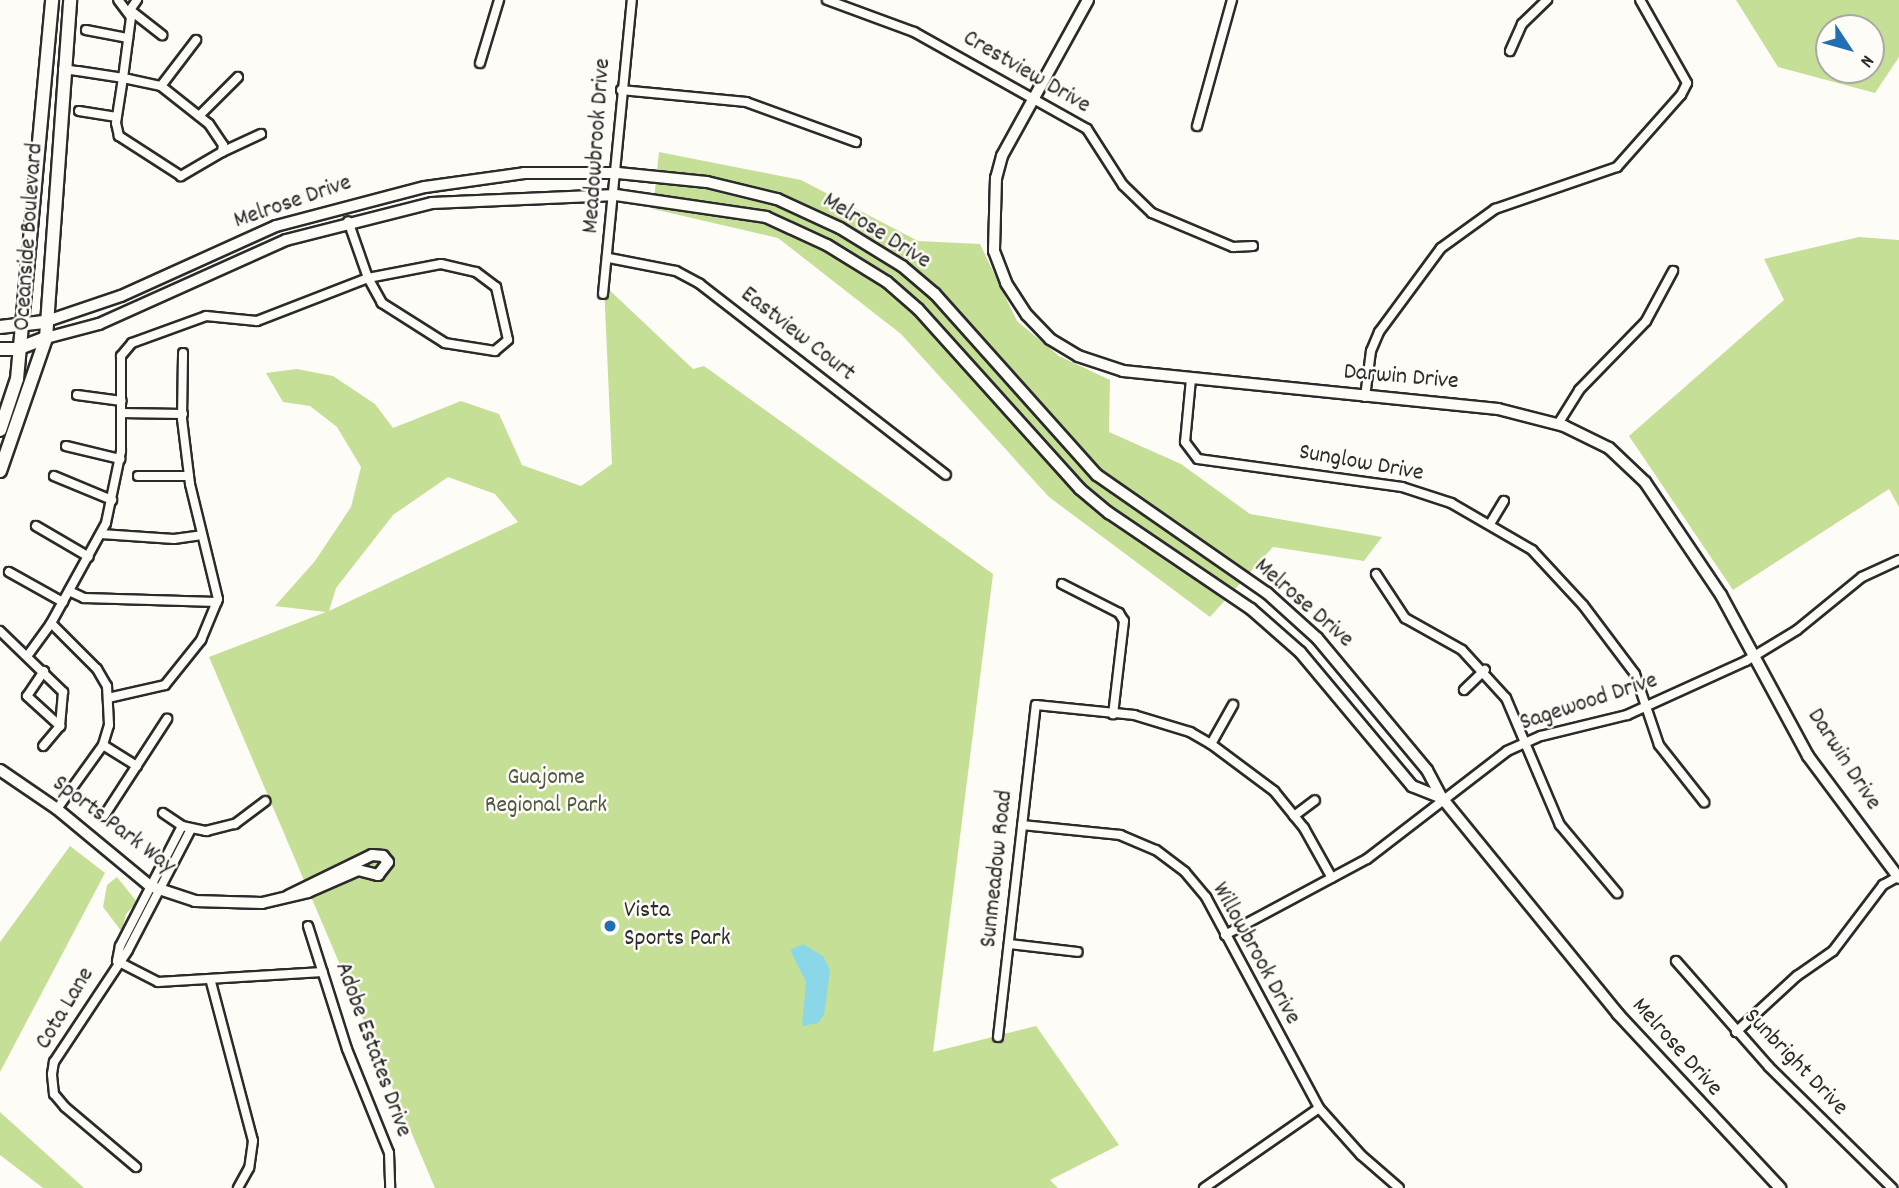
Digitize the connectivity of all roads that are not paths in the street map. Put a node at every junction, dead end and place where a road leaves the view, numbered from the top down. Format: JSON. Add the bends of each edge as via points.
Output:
{"nodes":[{"id":1,"x":52,"y":0,"type":"edge"},
{"id":2,"x":71,"y":0,"type":"edge"},
{"id":3,"x":118,"y":0,"type":"edge"},
{"id":4,"x":137,"y":0,"type":"edge"},
{"id":5,"x":499,"y":0,"type":"edge"},
{"id":6,"x":632,"y":0,"type":"edge"},
{"id":7,"x":827,"y":0,"type":"edge"},
{"id":8,"x":1088,"y":0,"type":"edge"},
{"id":9,"x":1232,"y":0,"type":"edge"},
{"id":10,"x":1547,"y":0,"type":"edge"},
{"id":11,"x":1640,"y":0,"type":"edge"},
{"id":12,"x":130,"y":10,"type":"junction"},
{"id":13,"x":86,"y":30,"type":"dead end"},
{"id":14,"x":162,"y":35,"type":"dead end"},
{"id":15,"x":128,"y":38,"type":"junction"},
{"id":16,"x":196,"y":40,"type":"dead end"},
{"id":17,"x":1510,"y":51,"type":"dead end"},
{"id":18,"x":46,"y":53,"type":"junction"},
{"id":19,"x":480,"y":63,"type":"dead end"},
{"id":20,"x":63,"y":69,"type":"junction"},
{"id":21,"x":238,"y":77,"type":"dead end"},
{"id":22,"x":123,"y":78,"type":"junction"},
{"id":23,"x":161,"y":86,"type":"junction"},
{"id":24,"x":621,"y":90,"type":"junction"},
{"id":25,"x":1034,"y":97,"type":"junction"},
{"id":26,"x":79,"y":111,"type":"dead end"},
{"id":27,"x":198,"y":116,"type":"junction"},
{"id":28,"x":117,"y":117,"type":"junction"},
{"id":29,"x":1197,"y":126,"type":"dead end"},
{"id":30,"x":261,"y":134,"type":"dead end"},
{"id":31,"x":57,"y":140,"type":"junction"},
{"id":32,"x":856,"y":142,"type":"dead end"},
{"id":33,"x":222,"y":152,"type":"junction"},
{"id":34,"x":618,"y":173,"type":"junction"},
{"id":35,"x":616,"y":195,"type":"junction"},
{"id":36,"x":348,"y":221,"type":"junction"},
{"id":37,"x":1253,"y":246,"type":"dead end"},
{"id":38,"x":609,"y":258,"type":"junction"},
{"id":39,"x":1673,"y":271,"type":"dead end"},
{"id":40,"x":368,"y":278,"type":"junction"},
{"id":41,"x":603,"y":294,"type":"dead end"},
{"id":42,"x":44,"y":321,"type":"junction"},
{"id":43,"x":19,"y":326,"type":"junction"},
{"id":44,"x":0,"y":327,"type":"edge"},
{"id":45,"x":46,"y":338,"type":"junction"},
{"id":46,"x":0,"y":349,"type":"edge"},
{"id":47,"x":17,"y":349,"type":"junction"},
{"id":48,"x":183,"y":353,"type":"dead end"},
{"id":49,"x":1191,"y":379,"type":"junction"},
{"id":50,"x":77,"y":395,"type":"dead end"},
{"id":51,"x":1365,"y":397,"type":"junction"},
{"id":52,"x":122,"y":401,"type":"junction"},
{"id":53,"x":121,"y":413,"type":"junction"},
{"id":54,"x":183,"y":414,"type":"junction"},
{"id":55,"x":1558,"y":424,"type":"junction"},
{"id":56,"x":0,"y":430,"type":"edge"},
{"id":57,"x":66,"y":446,"type":"dead end"},
{"id":58,"x":120,"y":459,"type":"junction"},
{"id":59,"x":0,"y":471,"type":"edge"},
{"id":60,"x":189,"y":475,"type":"junction"},
{"id":61,"x":946,"y":475,"type":"dead end"},
{"id":62,"x":54,"y":476,"type":"dead end"},
{"id":63,"x":138,"y":476,"type":"dead end"},
{"id":64,"x":111,"y":500,"type":"junction"},
{"id":65,"x":1504,"y":501,"type":"dead end"},
{"id":66,"x":1490,"y":524,"type":"junction"},
{"id":67,"x":36,"y":526,"type":"dead end"},
{"id":68,"x":101,"y":534,"type":"junction"},
{"id":69,"x":202,"y":535,"type":"junction"},
{"id":70,"x":89,"y":556,"type":"junction"},
{"id":71,"x":1899,"y":560,"type":"edge"},
{"id":72,"x":9,"y":572,"type":"dead end"},
{"id":73,"x":1376,"y":574,"type":"dead end"},
{"id":74,"x":1062,"y":584,"type":"dead end"},
{"id":75,"x":69,"y":591,"type":"junction"},
{"id":76,"x":63,"y":602,"type":"junction"},
{"id":77,"x":217,"y":602,"type":"junction"},
{"id":78,"x":51,"y":623,"type":"junction"},
{"id":79,"x":1,"y":634,"type":"edge"},
{"id":80,"x":1757,"y":654,"type":"junction"},
{"id":81,"x":28,"y":655,"type":"junction"},
{"id":82,"x":1485,"y":670,"type":"junction"},
{"id":83,"x":44,"y":671,"type":"junction"},
{"id":84,"x":1464,"y":690,"type":"dead end"},
{"id":85,"x":108,"y":698,"type":"junction"},
{"id":86,"x":1233,"y":705,"type":"dead end"},
{"id":87,"x":1647,"y":707,"type":"junction"},
{"id":88,"x":1113,"y":714,"type":"junction"},
{"id":89,"x":167,"y":719,"type":"dead end"},
{"id":90,"x":60,"y":726,"type":"junction"},
{"id":91,"x":1527,"y":742,"type":"junction"},
{"id":92,"x":1211,"y":744,"type":"junction"},
{"id":93,"x":103,"y":745,"type":"junction"},
{"id":94,"x":43,"y":746,"type":"dead end"},
{"id":95,"x":136,"y":766,"type":"junction"},
{"id":96,"x":0,"y":770,"type":"edge"},
{"id":97,"x":1442,"y":798,"type":"junction"},
{"id":98,"x":1315,"y":800,"type":"dead end"},
{"id":99,"x":265,"y":801,"type":"dead end"},
{"id":100,"x":1704,"y":802,"type":"dead end"},
{"id":101,"x":57,"y":809,"type":"junction"},
{"id":102,"x":163,"y":813,"type":"dead end"},
{"id":103,"x":104,"y":816,"type":"dead end"},
{"id":104,"x":1294,"y":816,"type":"junction"},
{"id":105,"x":1022,"y":825,"type":"junction"},
{"id":106,"x":187,"y":828,"type":"junction"},
{"id":107,"x":1899,"y":877,"type":"edge"},
{"id":108,"x":1332,"y":878,"type":"junction"},
{"id":109,"x":155,"y":889,"type":"junction"},
{"id":110,"x":1617,"y":893,"type":"dead end"},
{"id":111,"x":288,"y":896,"type":"junction"},
{"id":112,"x":308,"y":926,"type":"dead end"},
{"id":113,"x":1225,"y":935,"type":"junction"},
{"id":114,"x":1009,"y":944,"type":"junction"},
{"id":115,"x":1078,"y":952,"type":"dead end"},
{"id":116,"x":117,"y":961,"type":"junction"},
{"id":117,"x":1676,"y":961,"type":"dead end"},
{"id":118,"x":323,"y":972,"type":"junction"},
{"id":119,"x":211,"y":982,"type":"junction"},
{"id":120,"x":1736,"y":1032,"type":"junction"},
{"id":121,"x":998,"y":1037,"type":"dead end"},
{"id":122,"x":1320,"y":1108,"type":"junction"},
{"id":123,"x":136,"y":1167,"type":"dead end"},
{"id":124,"x":237,"y":1188,"type":"edge"},
{"id":125,"x":390,"y":1188,"type":"edge"},
{"id":126,"x":1204,"y":1188,"type":"edge"},
{"id":127,"x":1399,"y":1188,"type":"edge"},
{"id":128,"x":1780,"y":1188,"type":"edge"},
{"id":129,"x":1892,"y":1188,"type":"edge"}],
"edges":[{"from":1,"to":18,"type":"main road","name":"Oceanside Boulevard"},
{"from":2,"to":20,"type":"main road","name":"Oceanside Boulevard"},
{"from":3,"to":12,"type":"street"},
{"from":4,"to":12,"type":"street"},
{"from":5,"to":19,"type":"street"},
{"from":6,"to":24,"type":"street","name":"Meadowbrook Drive"},
{"from":7,"to":25,"type":"street","name":"Crestview Drive","via":[[914,32]]},
{"from":8,"to":25,"type":"street","name":"Darwin Drive"},
{"from":9,"to":29,"type":"street"},
{"from":10,"to":17,"type":"street","via":[[1522,24]]},
{"from":11,"to":51,"type":"street","via":[[1687,83],[1617,167],[1495,209],[1441,248],[1379,332],[1371,351]]},
{"from":12,"to":14,"type":"street"},
{"from":12,"to":15,"type":"street"},
{"from":13,"to":15,"type":"street"},
{"from":15,"to":22,"type":"street"},
{"from":16,"to":23,"type":"street"},
{"from":18,"to":31,"type":"main road","via":[[57,64],[53,128]]},
{"from":18,"to":43,"type":"main road","name":"Oceanside Boulevard"},
{"from":20,"to":22,"type":"street"},
{"from":20,"to":31,"type":"main road","name":"Oceanside Boulevard"},
{"from":21,"to":27,"type":"street"},
{"from":22,"to":23,"type":"street"},
{"from":22,"to":28,"type":"street"},
{"from":23,"to":27,"type":"street"},
{"from":24,"to":32,"type":"street","via":[[746,102]]},
{"from":24,"to":34,"type":"street","name":"Meadowbrook Drive"},
{"from":25,"to":37,"type":"street","name":"Crestview Drive","via":[[1087,129],[1123,185],[1152,213],[1233,247]]},
{"from":25,"to":49,"type":"street","name":"Darwin Drive","via":[[1002,156],[992,199],[994,251],[1006,283],[1042,331],[1079,356],[1124,371]]},
{"from":26,"to":28,"type":"street"},
{"from":27,"to":33,"type":"street","via":[[223,145]]},
{"from":28,"to":33,"type":"street","via":[[120,136],[174,174],[186,176]]},
{"from":30,"to":33,"type":"street"},
{"from":31,"to":42,"type":"main road","name":"Oceanside Boulevard"},
{"from":34,"to":35,"type":"street","name":"Meadowbrook Drive"},
{"from":34,"to":42,"type":"main road","name":"Melrose Drive","via":[[524,173],[350,204],[276,226],[121,296]]},
{"from":34,"to":97,"type":"main road","name":"Melrose Drive","via":[[707,182],[778,199],[840,228],[902,266],[976,337],[1097,475],[1267,593],[1317,638],[1427,770]]},
{"from":35,"to":36,"type":"main road","name":"Melrose Drive","via":[[432,203]]},
{"from":35,"to":38,"type":"street","name":"Meadowbrook Drive"},
{"from":35,"to":97,"type":"main road","name":"Melrose Drive","via":[[766,217],[827,244],[887,282],[959,351],[1038,447],[1080,489],[1251,609],[1300,652],[1412,786]]},
{"from":36,"to":40,"type":"street"},
{"from":36,"to":45,"type":"main road","name":"Melrose Drive","via":[[286,240],[99,324]]},
{"from":38,"to":41,"type":"street","name":"Meadowbrook Drive"},
{"from":38,"to":61,"type":"street","name":"Eastview Court","via":[[676,271],[700,284]]},
{"from":39,"to":55,"type":"street","via":[[1646,321],[1579,390]]},
{"from":40,"to":40,"type":"street","via":[[382,303],[445,343],[495,351],[508,340],[499,291],[476,272],[441,264]]},
{"from":40,"to":52,"type":"street","via":[[257,321],[206,316],[132,343],[121,356]]},
{"from":42,"to":43,"type":"main road","name":"Melrose Drive"},
{"from":42,"to":45,"type":"main road","name":"Oceanside Boulevard"},
{"from":43,"to":44,"type":"main road","name":"Melrose Drive"},
{"from":43,"to":47,"type":"main road","name":"Oceanside Boulevard"},
{"from":45,"to":47,"type":"main road","name":"Melrose Drive"},
{"from":45,"to":59,"type":"main road","name":"Oceanside Boulevard"},
{"from":46,"to":47,"type":"main road"},
{"from":47,"to":56,"type":"main road","name":"Oceanside Boulevard","via":[[17,379]]},
{"from":48,"to":54,"type":"street"},
{"from":49,"to":51,"type":"street","name":"Darwin Drive"},
{"from":49,"to":66,"type":"street","name":"Sunglow Drive","via":[[1185,442],[1198,459],[1402,487],[1451,503]]},
{"from":50,"to":52,"type":"street"},
{"from":51,"to":55,"type":"street","name":"Darwin Drive","via":[[1498,409]]},
{"from":52,"to":53,"type":"street"},
{"from":53,"to":54,"type":"street"},
{"from":53,"to":58,"type":"street"},
{"from":54,"to":60,"type":"street"},
{"from":55,"to":80,"type":"street","name":"Darwin Drive","via":[[1609,448],[1645,482]]},
{"from":57,"to":58,"type":"street"},
{"from":58,"to":64,"type":"street"},
{"from":60,"to":63,"type":"street"},
{"from":60,"to":69,"type":"street"},
{"from":62,"to":64,"type":"street"},
{"from":64,"to":68,"type":"street"},
{"from":65,"to":66,"type":"street"},
{"from":66,"to":87,"type":"street","name":"Sunglow Drive","via":[[1532,550],[1583,605],[1635,674]]},
{"from":67,"to":70,"type":"street"},
{"from":68,"to":69,"type":"street","via":[[174,539]]},
{"from":68,"to":70,"type":"street"},
{"from":69,"to":77,"type":"street"},
{"from":70,"to":75,"type":"street"},
{"from":71,"to":80,"type":"street","name":"Sagewood Drive","via":[[1862,577],[1797,630]]},
{"from":72,"to":76,"type":"street"},
{"from":73,"to":82,"type":"street","via":[[1405,618],[1462,650]]},
{"from":74,"to":88,"type":"street","via":[[1119,613],[1124,621]]},
{"from":75,"to":76,"type":"street"},
{"from":75,"to":77,"type":"street","via":[[84,598]]},
{"from":76,"to":78,"type":"street"},
{"from":77,"to":85,"type":"street","via":[[201,640],[170,680],[151,691]]},
{"from":78,"to":81,"type":"street"},
{"from":78,"to":85,"type":"street","via":[[97,669]]},
{"from":79,"to":81,"type":"street"},
{"from":80,"to":87,"type":"street","name":"Sagewood Drive"},
{"from":80,"to":107,"type":"street","name":"Darwin Drive","via":[[1808,756]]},
{"from":81,"to":83,"type":"street"},
{"from":82,"to":84,"type":"street"},
{"from":82,"to":91,"type":"street","via":[[1506,698]]},
{"from":83,"to":90,"type":"street","via":[[63,692]]},
{"from":83,"to":90,"type":"street","via":[[27,696]]},
{"from":85,"to":93,"type":"street","via":[[110,725]]},
{"from":86,"to":92,"type":"street"},
{"from":87,"to":91,"type":"street","name":"Sagewood Drive"},
{"from":87,"to":100,"type":"street","name":"Sunglow Drive","via":[[1658,745]]},
{"from":88,"to":92,"type":"street","via":[[1191,732]]},
{"from":88,"to":105,"type":"street","name":"Sunmeadow Road","via":[[1036,705]]},
{"from":89,"to":95,"type":"street"},
{"from":90,"to":94,"type":"street"},
{"from":91,"to":97,"type":"street","name":"Sagewood Drive","via":[[1478,770]]},
{"from":91,"to":110,"type":"street","via":[[1560,825]]},
{"from":92,"to":104,"type":"street","via":[[1252,771]]},
{"from":93,"to":95,"type":"street"},
{"from":93,"to":101,"type":"street"},
{"from":95,"to":103,"type":"street"},
{"from":96,"to":101,"type":"street","name":"Sports Park Way"},
{"from":97,"to":108,"type":"street","name":"Sagewood Drive","via":[[1367,859]]},
{"from":97,"to":128,"type":"main road","name":"Melrose Drive","via":[[1662,1066]]},
{"from":98,"to":104,"type":"street"},
{"from":99,"to":106,"type":"street","via":[[235,824],[206,831]]},
{"from":101,"to":109,"type":"street","name":"Sports Park Way"},
{"from":102,"to":106,"type":"street"},
{"from":104,"to":108,"type":"street"},
{"from":105,"to":113,"type":"street","name":"Willowbrook Drive","via":[[1120,835],[1156,850],[1185,872],[1206,897]]},
{"from":105,"to":114,"type":"street","name":"Sunmeadow Road"},
{"from":106,"to":109,"type":"street","name":"Cota Lane"},
{"from":107,"to":120,"type":"street","via":[[1883,885],[1833,951],[1788,983]]},
{"from":108,"to":113,"type":"street","name":"Sagewood Drive"},
{"from":109,"to":111,"type":"street","name":"Sports Park Way","via":[[229,906]]},
{"from":109,"to":116,"type":"street","name":"Cota Lane"},
{"from":111,"to":111,"type":"street","name":"Sports Park Way","via":[[358,870],[378,875],[388,862],[372,855]]},
{"from":112,"to":118,"type":"street","name":"Adobe Estates Drive"},
{"from":113,"to":122,"type":"street","name":"Willowbrook Drive"},
{"from":114,"to":115,"type":"street"},
{"from":114,"to":121,"type":"street","name":"Sunmeadow Road"},
{"from":116,"to":119,"type":"street","via":[[158,982]]},
{"from":116,"to":123,"type":"street","name":"Cota Lane","via":[[54,1062],[52,1083],[65,1107]]},
{"from":117,"to":120,"type":"street","name":"Sunbright Drive"},
{"from":118,"to":119,"type":"street"},
{"from":118,"to":125,"type":"street","name":"Adobe Estates Drive","via":[[388,1153]]},
{"from":119,"to":124,"type":"street","via":[[253,1141],[249,1168]]},
{"from":120,"to":129,"type":"street","name":"Sunbright Drive"},
{"from":122,"to":126,"type":"street"},
{"from":122,"to":127,"type":"street","name":"Willowbrook Drive","via":[[1361,1155]]}]}
